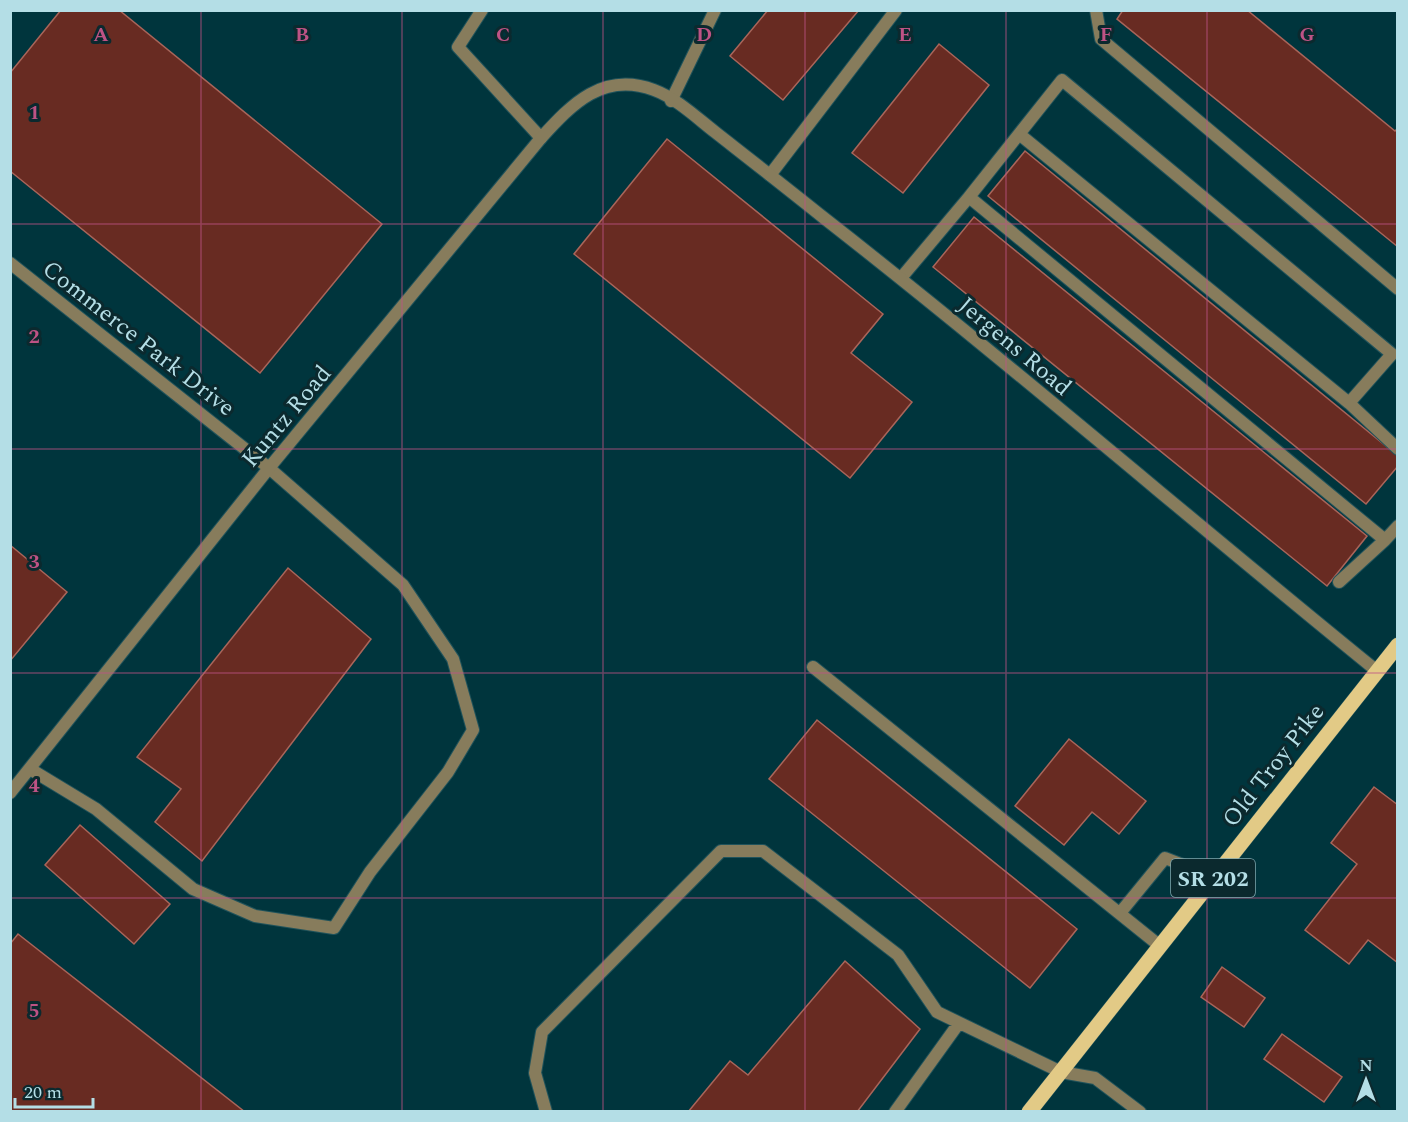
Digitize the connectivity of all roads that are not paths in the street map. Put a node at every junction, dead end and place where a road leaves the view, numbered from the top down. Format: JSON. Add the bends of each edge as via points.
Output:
{"nodes":[{"id":1,"x":482,"y":10,"type":"edge"},
{"id":2,"x":715,"y":10,"type":"edge"},
{"id":3,"x":896,"y":10,"type":"edge"},
{"id":4,"x":1096,"y":10,"type":"edge"},
{"id":5,"x":611,"y":86,"type":"joint"},
{"id":6,"x":671,"y":101,"type":"junction"},
{"id":7,"x":1019,"y":134,"type":"junction"},
{"id":8,"x":541,"y":138,"type":"junction"},
{"id":9,"x":770,"y":175,"type":"junction"},
{"id":10,"x":969,"y":197,"type":"junction"},
{"id":11,"x":10,"y":263,"type":"edge"},
{"id":12,"x":901,"y":278,"type":"junction"},
{"id":13,"x":1398,"y":289,"type":"edge"},
{"id":14,"x":1349,"y":403,"type":"junction"},
{"id":15,"x":1398,"y":449,"type":"edge"},
{"id":16,"x":269,"y":468,"type":"junction"},
{"id":17,"x":1398,"y":526,"type":"edge"},
{"id":18,"x":1384,"y":540,"type":"junction"},
{"id":19,"x":1339,"y":582,"type":"dead end"},
{"id":20,"x":1398,"y":645,"type":"edge"},
{"id":21,"x":813,"y":668,"type":"dead end"},
{"id":22,"x":1377,"y":670,"type":"junction"},
{"id":23,"x":30,"y":770,"type":"junction"},
{"id":24,"x":10,"y":793,"type":"edge"},
{"id":25,"x":1214,"y":877,"type":"junction"},
{"id":26,"x":1120,"y":913,"type":"junction"},
{"id":27,"x":1160,"y":946,"type":"junction"},
{"id":28,"x":959,"y":1023,"type":"junction"},
{"id":29,"x":1061,"y":1072,"type":"junction"},
{"id":30,"x":546,"y":1112,"type":"edge"},
{"id":31,"x":895,"y":1112,"type":"edge"},
{"id":32,"x":1029,"y":1112,"type":"edge"},
{"id":33,"x":1140,"y":1112,"type":"edge"}],
"edges":[{"from":1,"to":8,"type":"street","via":[[458,47]]},
{"from":2,"to":6,"type":"street"},
{"from":3,"to":9,"type":"street"},
{"from":4,"to":13,"type":"street","via":[[1101,39]]},
{"from":5,"to":6,"type":"street","name":"Jergens Road","via":[[655,90]]},
{"from":5,"to":8,"type":"street","name":"Kuntz Road","via":[[588,93],[571,105]]},
{"from":6,"to":9,"type":"street","name":"Jergens Road"},
{"from":7,"to":10,"type":"street"},
{"from":7,"to":14,"type":"street"},
{"from":7,"to":14,"type":"street","via":[[1062,80],[1392,354]]},
{"from":8,"to":16,"type":"street","name":"Kuntz Road"},
{"from":9,"to":12,"type":"street","name":"Jergens Road"},
{"from":10,"to":12,"type":"street"},
{"from":10,"to":18,"type":"street"},
{"from":11,"to":16,"type":"street","name":"Commerce Park Drive"},
{"from":12,"to":22,"type":"street","name":"Jergens Road"},
{"from":14,"to":15,"type":"street"},
{"from":16,"to":23,"type":"street","name":"Kuntz Road"},
{"from":16,"to":23,"type":"street","name":"Commerce Park Drive","via":[[403,585],[453,659],[472,730],[448,772],[370,872],[334,928],[255,916],[193,889],[96,808]]},
{"from":17,"to":18,"type":"street"},
{"from":18,"to":19,"type":"street"},
{"from":20,"to":22,"type":"main road","name":"Old Troy Pike","number":"SR 202"},
{"from":21,"to":26,"type":"street"},
{"from":22,"to":25,"type":"main road","name":"Old Troy Pike","number":"SR 202"},
{"from":23,"to":24,"type":"street","name":"Kuntz Road"},
{"from":25,"to":26,"type":"street","via":[[1165,858]]},
{"from":25,"to":27,"type":"main road","name":"Old Troy Pike","number":"SR 202"},
{"from":26,"to":27,"type":"street"},
{"from":27,"to":29,"type":"main road","name":"Old Troy Pike","number":"SR 202"},
{"from":28,"to":29,"type":"street"},
{"from":28,"to":30,"type":"street","via":[[937,1012],[898,955],[763,851],[721,851],[542,1032],[535,1073]]},
{"from":28,"to":31,"type":"street"},
{"from":29,"to":32,"type":"main road","name":"Old Troy Pike","number":"SR 202"},
{"from":29,"to":33,"type":"street","via":[[1095,1078]]}]}
